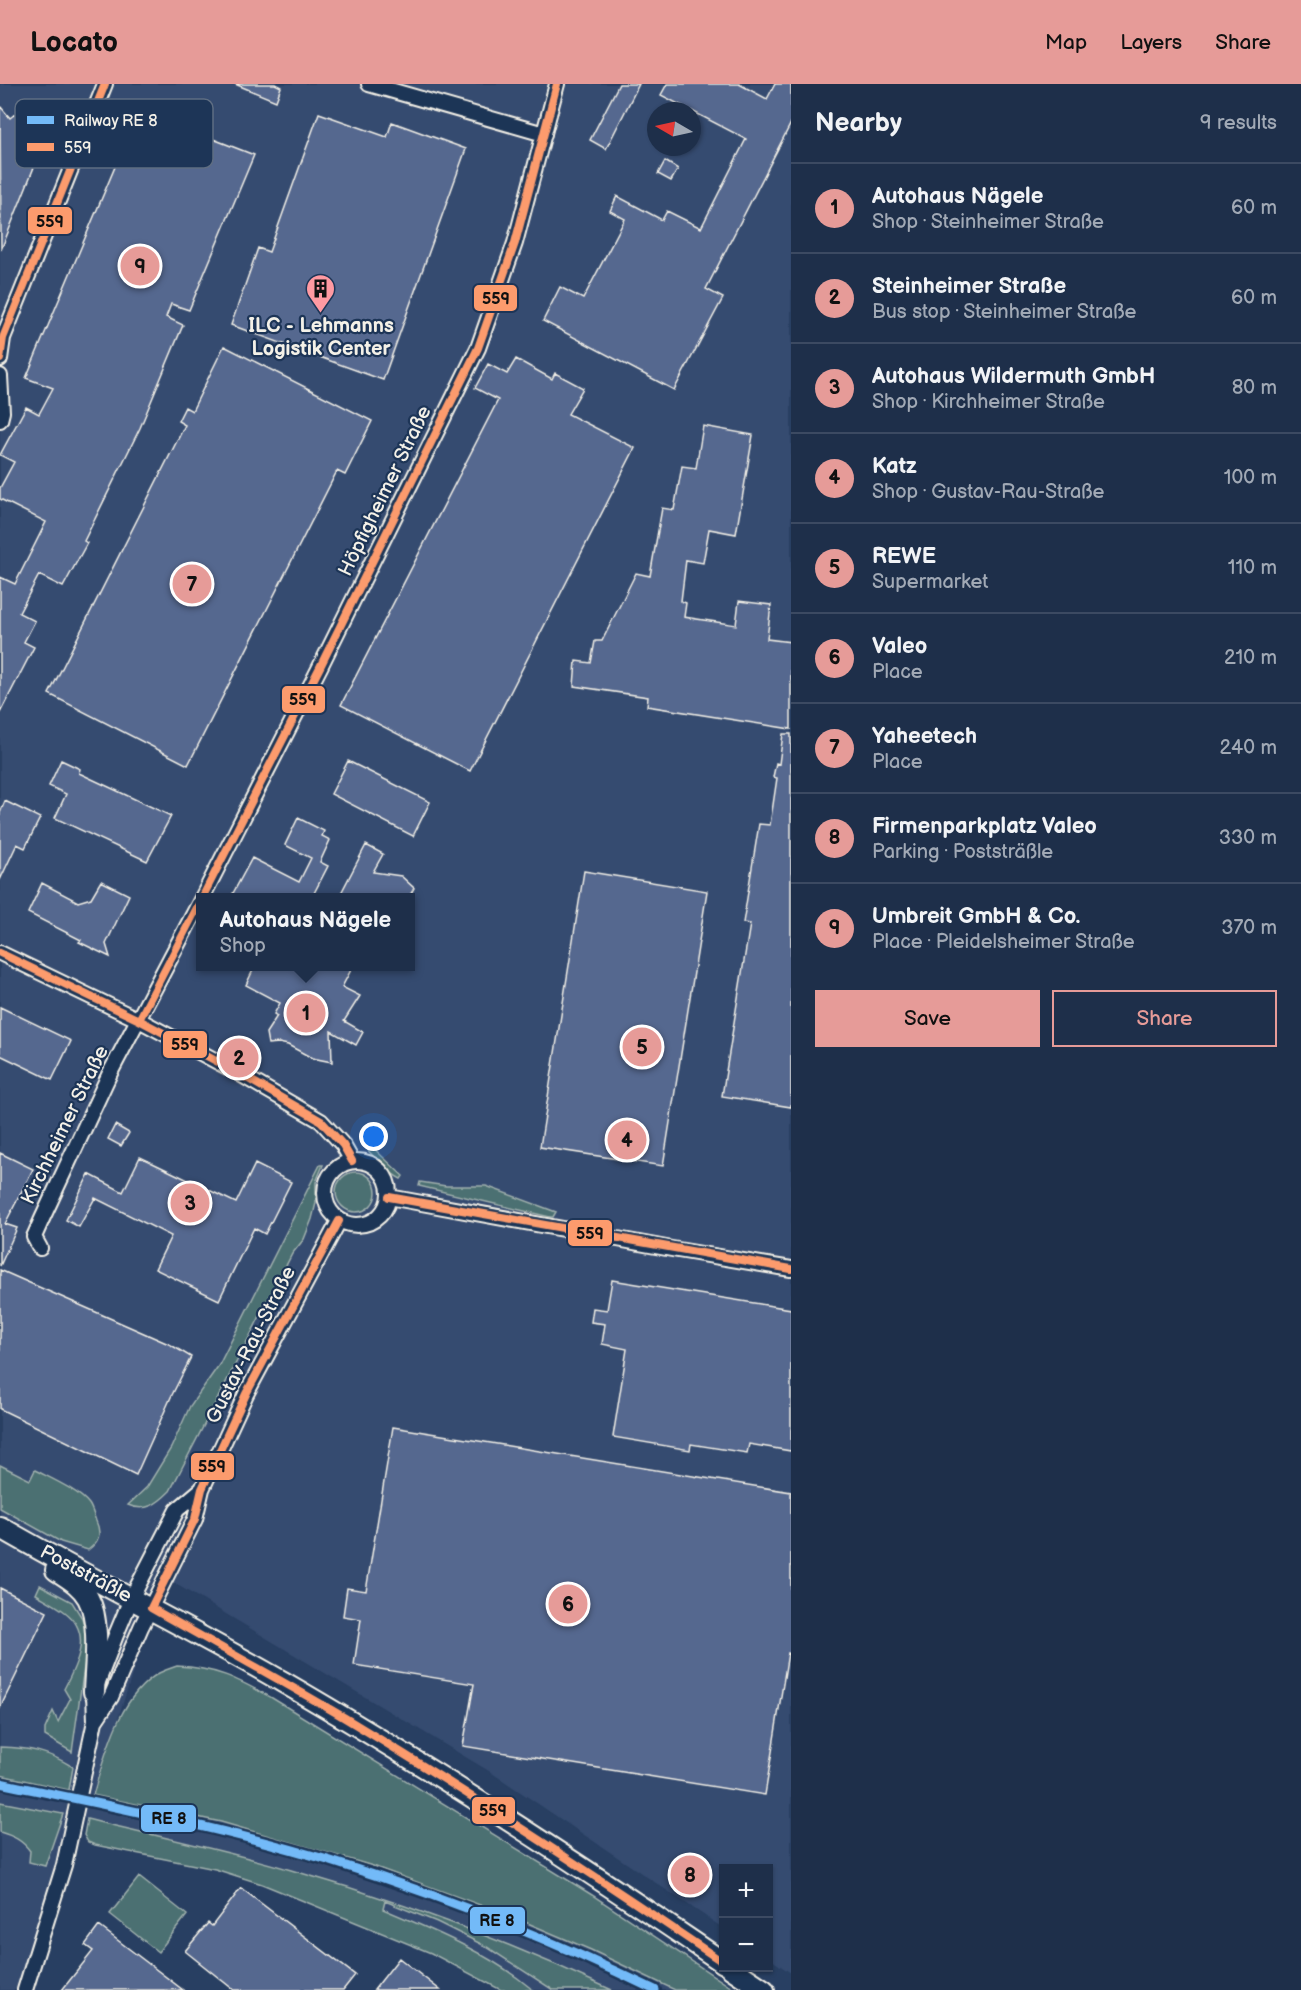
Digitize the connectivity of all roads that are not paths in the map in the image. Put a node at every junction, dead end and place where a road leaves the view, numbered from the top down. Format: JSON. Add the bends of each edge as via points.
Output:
{"nodes":[{"id":1,"x":105,"y":84,"type":"edge"},
{"id":2,"x":369,"y":84,"type":"edge"},
{"id":3,"x":557,"y":84,"type":"edge"},
{"id":4,"x":99,"y":99,"type":"edge"},
{"id":5,"x":544,"y":134,"type":"junction"},
{"id":6,"x":71,"y":168,"type":"edge"},
{"id":7,"x":0,"y":359,"type":"edge"},
{"id":8,"x":0,"y":376,"type":"edge"},
{"id":9,"x":0,"y":420,"type":"edge"},
{"id":10,"x":205,"y":893,"type":"edge"},
{"id":11,"x":196,"y":911,"type":"edge"},
{"id":12,"x":0,"y":953,"type":"edge"},
{"id":13,"x":139,"y":1020,"type":"junction"},
{"id":14,"x":352,"y":1161,"type":"junction"},
{"id":15,"x":389,"y":1197,"type":"junction"},
{"id":16,"x":339,"y":1221,"type":"junction"},
{"id":17,"x":40,"y":1248,"type":"dead end"},
{"id":18,"x":791,"y":1269,"type":"edge"},
{"id":19,"x":202,"y":1489,"type":"junction"},
{"id":20,"x":0,"y":1529,"type":"edge"},
{"id":21,"x":131,"y":1599,"type":"junction"},
{"id":22,"x":151,"y":1608,"type":"junction"},
{"id":23,"x":94,"y":1692,"type":"junction"},
{"id":24,"x":95,"y":1721,"type":"junction"},
{"id":25,"x":719,"y":1960,"type":"edge"},
{"id":26,"x":737,"y":1972,"type":"edge"},
{"id":27,"x":25,"y":1990,"type":"edge"},
{"id":28,"x":764,"y":1990,"type":"edge"}],
"edges":[{"from":1,"to":4,"type":"street"},
{"from":2,"to":5,"type":"street"},
{"from":3,"to":5,"type":"street","name":"Höpfigheimer Straße"},
{"from":5,"to":10,"type":"street","name":"Höpfigheimer Straße","via":[[514,243],[478,348]]},
{"from":6,"to":7,"type":"street","via":[[3,338]]},
{"from":8,"to":9,"type":"street"},
{"from":11,"to":13,"type":"street","name":"Höpfigheimer Straße"},
{"from":12,"to":13,"type":"street"},
{"from":13,"to":14,"type":"street","via":[[321,1121]]},
{"from":13,"to":17,"type":"street","name":"Kirchheimer Straße","via":[[42,1218],[34,1237]]},
{"from":14,"to":15,"type":"street","via":[[372,1164],[380,1170],[389,1187]]},
{"from":14,"to":16,"type":"street","via":[[333,1171],[324,1192],[331,1213]]},
{"from":15,"to":16,"type":"street","via":[[386,1208],[370,1223],[360,1226]]},
{"from":15,"to":18,"type":"street"},
{"from":16,"to":19,"type":"street","name":"Gustav-Rau-Straße","via":[[246,1394]]},
{"from":19,"to":21,"type":"street","name":"Gustav-Rau-Straße","via":[[177,1510]]},
{"from":19,"to":22,"type":"street","name":"Gustav-Rau-Straße","via":[[195,1519]]},
{"from":20,"to":21,"type":"main road","name":"Poststräßle"},
{"from":20,"to":23,"type":"main road","via":[[73,1581],[87,1596],[94,1613]]},
{"from":21,"to":22,"type":"main road","name":"Poststräßle"},
{"from":21,"to":23,"type":"street","name":"Gustav-Rau-Straße"},
{"from":22,"to":24,"type":"street","name":"Gustav-Rau-Straße","via":[[111,1697]]},
{"from":22,"to":25,"type":"main road","name":"Poststräßle","via":[[373,1735]]},
{"from":23,"to":24,"type":"street"},
{"from":24,"to":27,"type":"street","via":[[64,1865]]},
{"from":26,"to":28,"type":"main road"}]}
